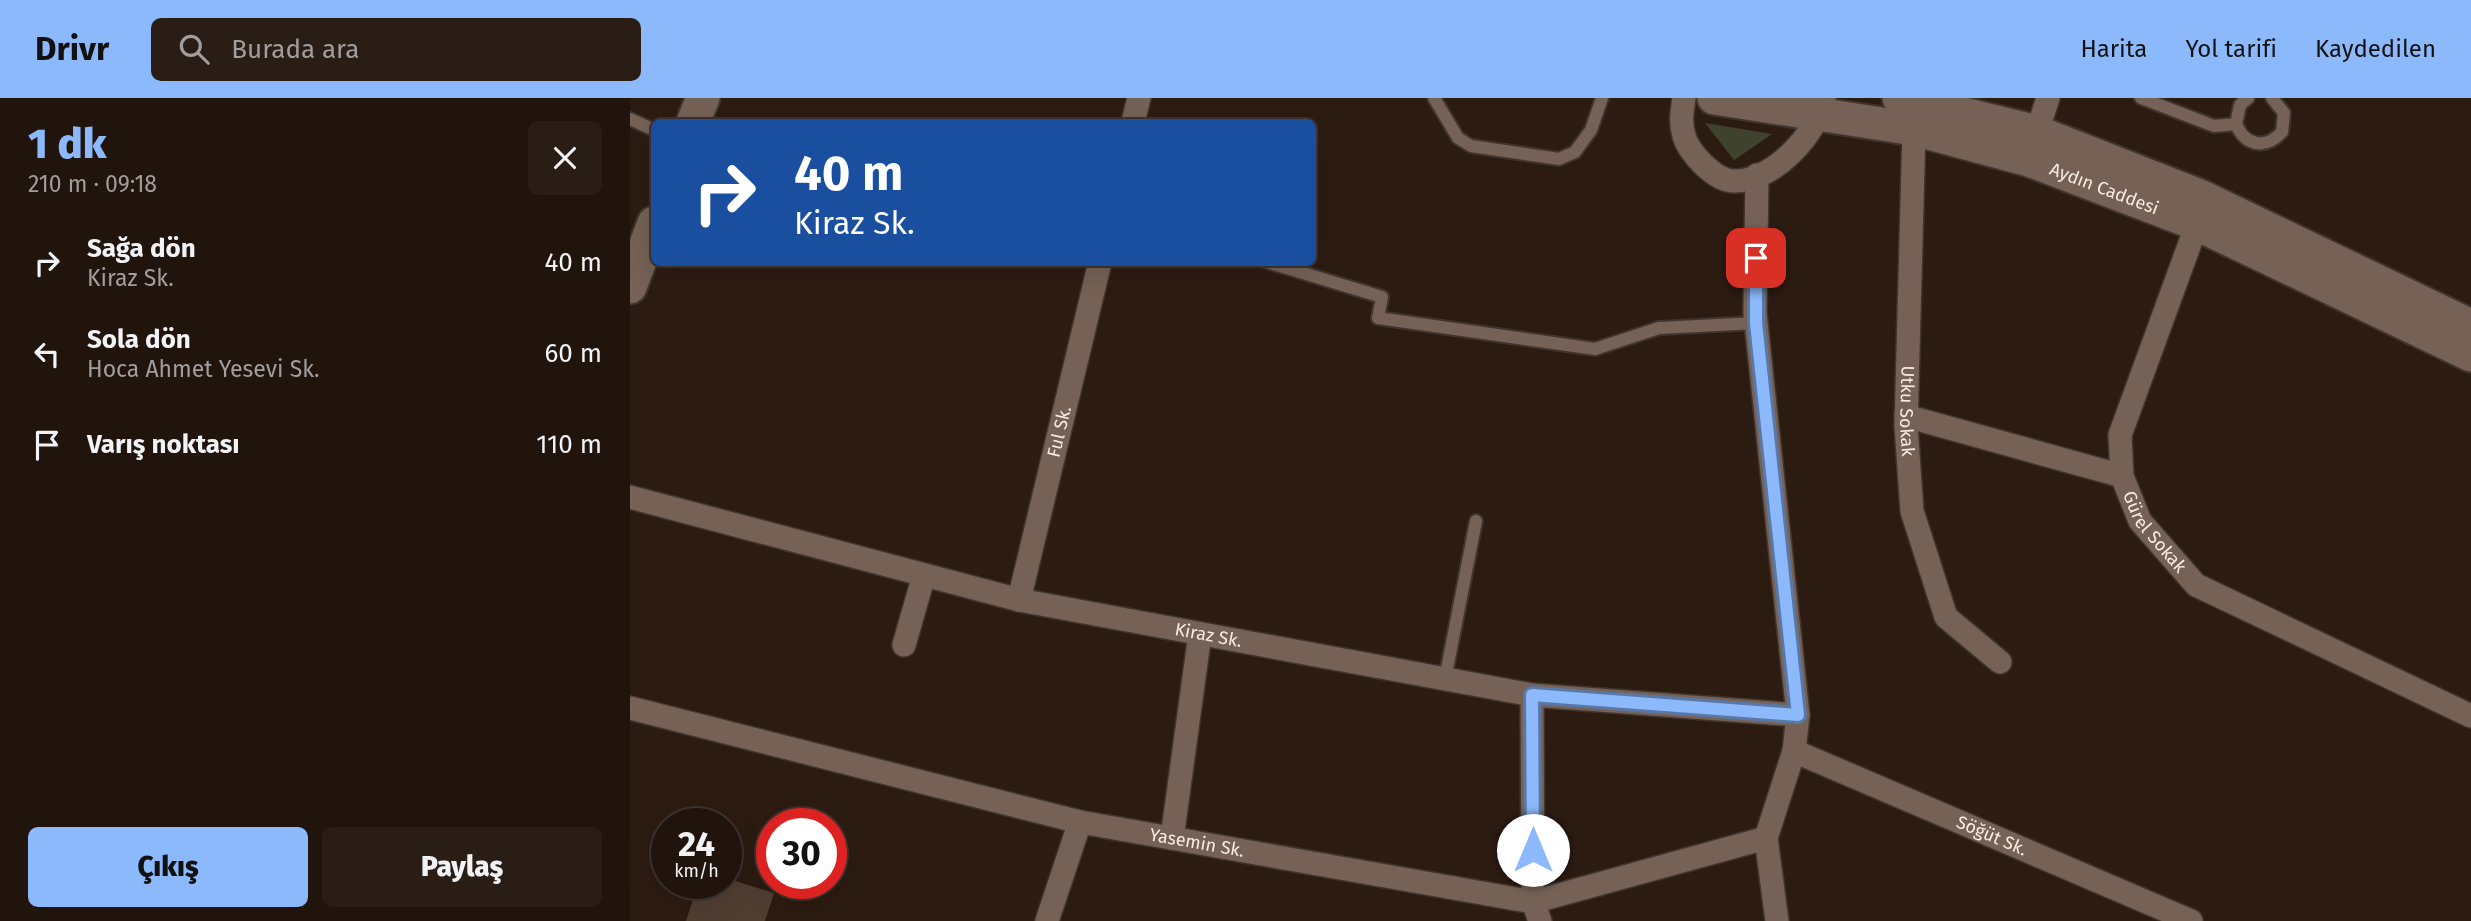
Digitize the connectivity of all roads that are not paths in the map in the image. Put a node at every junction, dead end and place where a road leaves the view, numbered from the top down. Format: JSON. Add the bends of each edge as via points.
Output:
{"nodes":[{"id":1,"x":703,"y":98,"type":"edge"},
{"id":2,"x":1139,"y":98,"type":"edge"},
{"id":3,"x":1434,"y":98,"type":"edge"},
{"id":4,"x":1602,"y":98,"type":"edge"},
{"id":5,"x":1684,"y":98,"type":"edge"},
{"id":6,"x":1714,"y":98,"type":"edge"},
{"id":7,"x":2049,"y":98,"type":"edge"},
{"id":8,"x":2141,"y":98,"type":"edge"},
{"id":9,"x":2248,"y":98,"type":"edge"},
{"id":10,"x":2272,"y":98,"type":"edge"},
{"id":11,"x":1823,"y":106,"type":"edge"},
{"id":12,"x":1913,"y":107,"type":"edge"},
{"id":13,"x":630,"y":119,"type":"edge"},
{"id":14,"x":694,"y":119,"type":"edge"},
{"id":15,"x":1134,"y":119,"type":"edge"},
{"id":16,"x":2236,"y":124,"type":"junction"},
{"id":17,"x":651,"y":129,"type":"edge"},
{"id":18,"x":2037,"y":132,"type":"junction"},
{"id":19,"x":1757,"y":175,"type":"junction"},
{"id":20,"x":2197,"y":224,"type":"junction"},
{"id":21,"x":651,"y":231,"type":"edge"},
{"id":22,"x":1099,"y":266,"type":"edge"},
{"id":23,"x":1281,"y":266,"type":"edge"},
{"id":24,"x":630,"y":287,"type":"edge"},
{"id":25,"x":1756,"y":323,"type":"junction"},
{"id":26,"x":2471,"y":326,"type":"edge"},
{"id":27,"x":2471,"y":355,"type":"edge"},
{"id":28,"x":1906,"y":416,"type":"junction"},
{"id":29,"x":2122,"y":476,"type":"junction"},
{"id":30,"x":630,"y":497,"type":"edge"},
{"id":31,"x":1476,"y":522,"type":"dead end"},
{"id":32,"x":924,"y":575,"type":"junction"},
{"id":33,"x":1018,"y":600,"type":"junction"},
{"id":34,"x":1200,"y":634,"type":"junction"},
{"id":35,"x":904,"y":645,"type":"dead end"},
{"id":36,"x":2000,"y":662,"type":"dead end"},
{"id":37,"x":1445,"y":679,"type":"junction"},
{"id":38,"x":1532,"y":695,"type":"junction"},
{"id":39,"x":630,"y":708,"type":"edge"},
{"id":40,"x":1798,"y":715,"type":"junction"},
{"id":41,"x":2471,"y":716,"type":"edge"},
{"id":42,"x":1794,"y":751,"type":"junction"},
{"id":43,"x":1080,"y":822,"type":"junction"},
{"id":44,"x":1172,"y":838,"type":"junction"},
{"id":45,"x":1766,"y":838,"type":"junction"},
{"id":46,"x":1536,"y":912,"type":"edge"},
{"id":47,"x":1047,"y":921,"type":"edge"},
{"id":48,"x":1777,"y":921,"type":"edge"},
{"id":49,"x":2191,"y":921,"type":"edge"}],
"edges":[{"from":1,"to":14,"type":"main road"},
{"from":2,"to":15,"type":"street"},
{"from":3,"to":4,"type":"lane","via":[[1458,138],[1471,146],[1559,159],[1575,152],[1591,130]]},
{"from":5,"to":19,"type":"street","via":[[1684,138],[1697,157],[1715,174],[1733,181]]},
{"from":6,"to":11,"type":"main road","name":"Aydın Caddesi"},
{"from":7,"to":18,"type":"street"},
{"from":8,"to":16,"type":"lane","via":[[2214,126]]},
{"from":9,"to":16,"type":"lane","via":[[2240,105]]},
{"from":10,"to":16,"type":"lane","via":[[2284,113],[2282,132],[2275,139],[2256,144],[2246,140]]},
{"from":11,"to":12,"type":"main road","name":"Aydın Caddesi"},
{"from":11,"to":19,"type":"street","via":[[1797,148]]},
{"from":12,"to":18,"type":"main road","name":"Aydın Caddesi"},
{"from":12,"to":20,"type":"main road","name":"Aydın Caddesi","via":[[2029,160]]},
{"from":12,"to":28,"type":"street","name":"Utku Sokak"},
{"from":13,"to":17,"type":"lane"},
{"from":18,"to":26,"type":"main road","name":"Aydın Caddesi","via":[[2200,196]]},
{"from":19,"to":25,"type":"street"},
{"from":20,"to":27,"type":"main road","name":"Aydın Caddesi"},
{"from":20,"to":29,"type":"street","name":"Gürel Sokak","via":[[2120,435]]},
{"from":21,"to":24,"type":"main road"},
{"from":22,"to":33,"type":"street","name":"Ful Sk."},
{"from":23,"to":25,"type":"lane","via":[[1382,297],[1378,318],[1595,349],[1659,328]]},
{"from":25,"to":40,"type":"street"},
{"from":28,"to":29,"type":"street"},
{"from":28,"to":36,"type":"street","name":"Utku Sokak","via":[[1912,511],[1946,617]]},
{"from":29,"to":41,"type":"street","name":"Gürel Sokak","via":[[2140,521],[2196,585]]},
{"from":30,"to":32,"type":"street","name":"Kiraz Sk."},
{"from":31,"to":37,"type":"lane"},
{"from":32,"to":33,"type":"street","name":"Kiraz Sk."},
{"from":32,"to":35,"type":"street"},
{"from":33,"to":34,"type":"street","name":"Kiraz Sk."},
{"from":34,"to":37,"type":"street","name":"Kiraz Sk."},
{"from":34,"to":44,"type":"street"},
{"from":37,"to":38,"type":"street","name":"Kiraz Sk."},
{"from":38,"to":40,"type":"street","name":"Kiraz Sk."},
{"from":38,"to":46,"type":"street"},
{"from":39,"to":43,"type":"street","name":"Yasemin Sk."},
{"from":40,"to":42,"type":"street"},
{"from":42,"to":45,"type":"street"},
{"from":42,"to":49,"type":"street","name":"Söğüt Sk."},
{"from":43,"to":44,"type":"street","name":"Yasemin Sk."},
{"from":43,"to":47,"type":"street"},
{"from":44,"to":46,"type":"street","name":"Yasemin Sk."},
{"from":45,"to":46,"type":"street","name":"Yasemin Sk."},
{"from":45,"to":48,"type":"street"}]}
